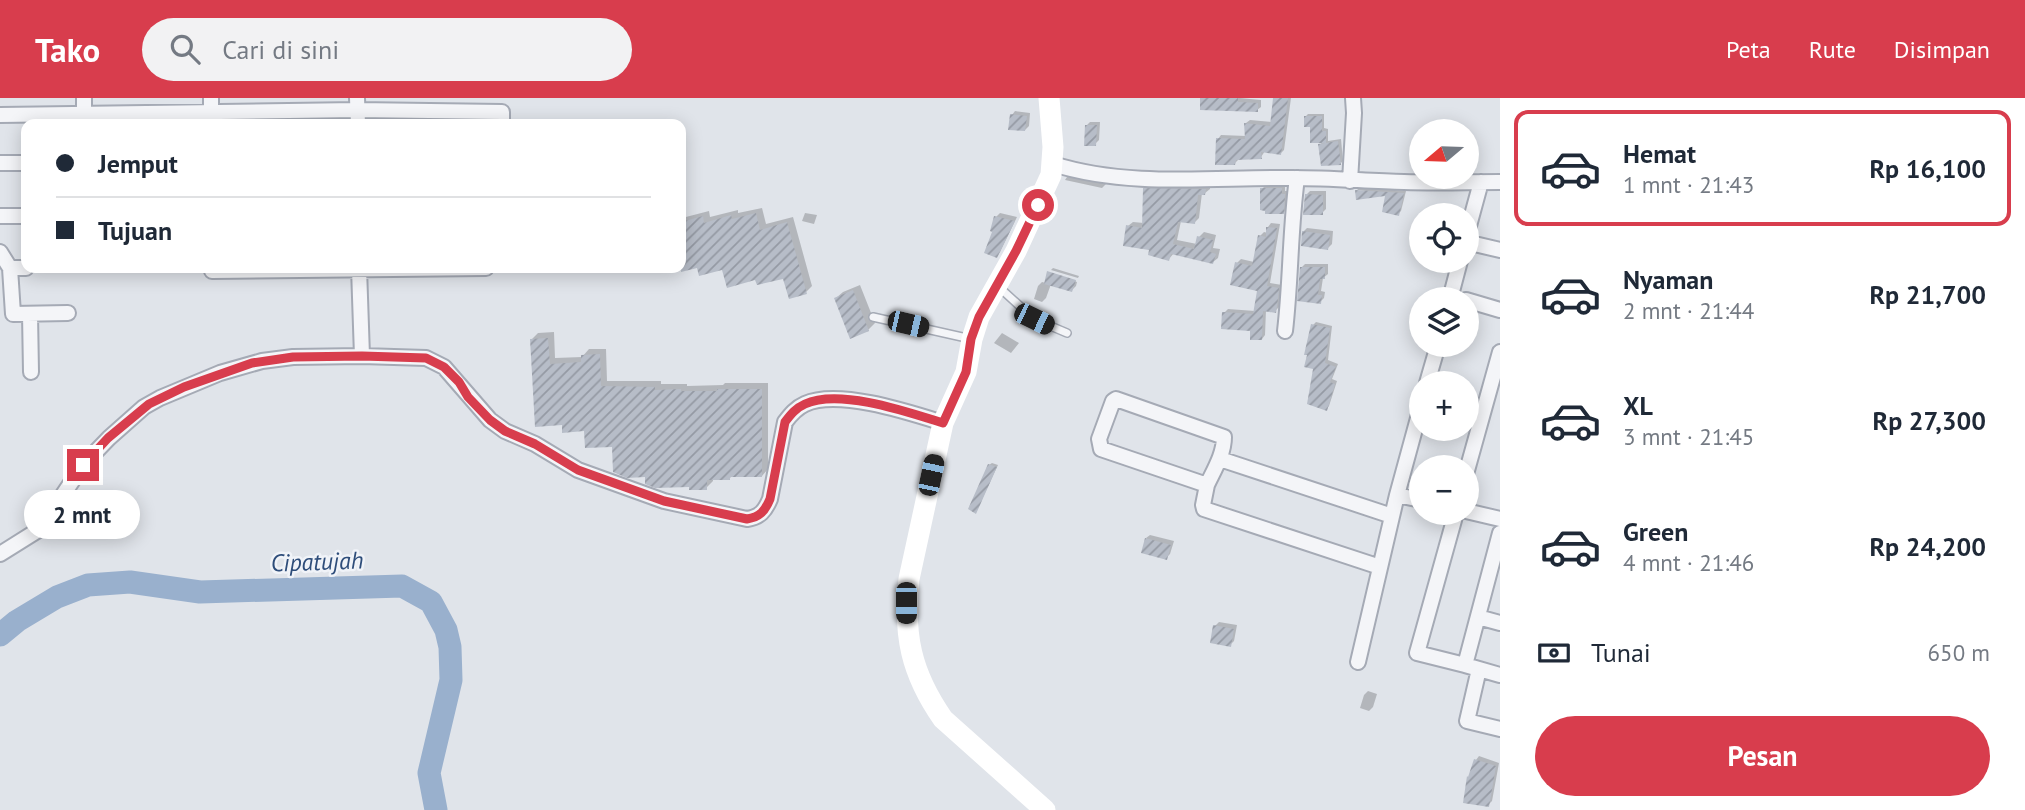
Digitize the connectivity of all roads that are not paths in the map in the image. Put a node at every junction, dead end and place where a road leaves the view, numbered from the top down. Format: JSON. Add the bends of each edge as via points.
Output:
{"nodes":[{"id":1,"x":84,"y":98,"type":"edge"},
{"id":2,"x":1049,"y":98,"type":"edge"},
{"id":3,"x":1353,"y":98,"type":"edge"},
{"id":4,"x":211,"y":111,"type":"edge"},
{"id":5,"x":357,"y":111,"type":"edge"},
{"id":6,"x":0,"y":115,"type":"edge"},
{"id":7,"x":67,"y":119,"type":"edge"},
{"id":8,"x":84,"y":119,"type":"edge"},
{"id":9,"x":98,"y":119,"type":"edge"},
{"id":10,"x":502,"y":119,"type":"edge"},
{"id":11,"x":0,"y":163,"type":"edge"},
{"id":12,"x":21,"y":163,"type":"edge"},
{"id":13,"x":1053,"y":164,"type":"junction"},
{"id":14,"x":1297,"y":178,"type":"junction"},
{"id":15,"x":1350,"y":181,"type":"junction"},
{"id":16,"x":1481,"y":182,"type":"junction"},
{"id":17,"x":1500,"y":182,"type":"edge"},
{"id":18,"x":1475,"y":203,"type":"edge"},
{"id":19,"x":0,"y":216,"type":"edge"},
{"id":20,"x":21,"y":216,"type":"edge"},
{"id":21,"x":1479,"y":245,"type":"edge"},
{"id":22,"x":1500,"y":250,"type":"edge"},
{"id":23,"x":0,"y":251,"type":"edge"},
{"id":24,"x":10,"y":268,"type":"junction"},
{"id":25,"x":21,"y":268,"type":"edge"},
{"id":26,"x":359,"y":273,"type":"edge"},
{"id":27,"x":996,"y":285,"type":"junction"},
{"id":28,"x":1479,"y":304,"type":"edge"},
{"id":29,"x":1500,"y":310,"type":"edge"},
{"id":30,"x":68,"y":313,"type":"dead end"},
{"id":31,"x":30,"y":314,"type":"junction"},
{"id":32,"x":873,"y":317,"type":"dead end"},
{"id":33,"x":1284,"y":331,"type":"dead end"},
{"id":34,"x":1067,"y":332,"type":"dead end"},
{"id":35,"x":971,"y":339,"type":"junction"},
{"id":36,"x":1500,"y":352,"type":"edge"},
{"id":37,"x":362,"y":356,"type":"junction"},
{"id":38,"x":31,"y":372,"type":"dead end"},
{"id":39,"x":943,"y":423,"type":"junction"},
{"id":40,"x":1412,"y":441,"type":"edge"},
{"id":41,"x":1471,"y":455,"type":"edge"},
{"id":42,"x":1220,"y":459,"type":"junction"},
{"id":43,"x":1207,"y":485,"type":"junction"},
{"id":44,"x":1398,"y":495,"type":"junction"},
{"id":45,"x":1409,"y":497,"type":"edge"},
{"id":46,"x":1479,"y":514,"type":"edge"},
{"id":47,"x":1392,"y":516,"type":"junction"},
{"id":48,"x":1500,"y":519,"type":"edge"},
{"id":49,"x":1453,"y":525,"type":"edge"},
{"id":50,"x":1500,"y":533,"type":"edge"},
{"id":51,"x":0,"y":554,"type":"edge"},
{"id":52,"x":1380,"y":567,"type":"junction"},
{"id":53,"x":1495,"y":571,"type":"edge"},
{"id":54,"x":1478,"y":617,"type":"junction"},
{"id":55,"x":1500,"y":623,"type":"edge"},
{"id":56,"x":1357,"y":662,"type":"dead end"},
{"id":57,"x":1472,"y":667,"type":"junction"},
{"id":58,"x":1500,"y":675,"type":"edge"},
{"id":59,"x":1500,"y":729,"type":"edge"},
{"id":60,"x":1045,"y":810,"type":"edge"}],
"edges":[{"from":1,"to":8,"type":"street"},
{"from":2,"to":13,"type":"street"},
{"from":3,"to":15,"type":"street"},
{"from":4,"to":5,"type":"street"},
{"from":4,"to":9,"type":"street"},
{"from":5,"to":10,"type":"street","via":[[502,112]]},
{"from":6,"to":7,"type":"street"},
{"from":11,"to":12,"type":"street"},
{"from":13,"to":14,"type":"street","via":[[1171,180]]},
{"from":13,"to":27,"type":"street","via":[[1045,190]]},
{"from":14,"to":15,"type":"street"},
{"from":14,"to":33,"type":"street"},
{"from":15,"to":16,"type":"street"},
{"from":16,"to":17,"type":"street"},
{"from":16,"to":18,"type":"street"},
{"from":19,"to":20,"type":"street"},
{"from":21,"to":22,"type":"street"},
{"from":23,"to":24,"type":"street"},
{"from":24,"to":25,"type":"street"},
{"from":24,"to":31,"type":"street","via":[[13,314]]},
{"from":26,"to":37,"type":"street"},
{"from":27,"to":34,"type":"lane","via":[[1034,319]]},
{"from":27,"to":35,"type":"street"},
{"from":28,"to":29,"type":"street"},
{"from":30,"to":31,"type":"street"},
{"from":31,"to":38,"type":"street"},
{"from":32,"to":35,"type":"lane"},
{"from":35,"to":39,"type":"street","via":[[966,372]]},
{"from":36,"to":41,"type":"street"},
{"from":37,"to":39,"type":"street","via":[[434,361],[459,382],[490,420],[578,470],[664,501],[747,519],[766,510],[785,422],[807,403],[840,399],[890,407]]},
{"from":37,"to":51,"type":"street","via":[[261,361],[154,401],[83,465],[36,532]]},
{"from":39,"to":60,"type":"street","via":[[909,579],[909,643],[919,676],[943,719]]},
{"from":40,"to":44,"type":"street"},
{"from":42,"to":43,"type":"street"},
{"from":42,"to":43,"type":"street","via":[[1224,437],[1113,401],[1099,439],[1101,449]]},
{"from":42,"to":47,"type":"street"},
{"from":43,"to":52,"type":"street","via":[[1204,509]]},
{"from":44,"to":45,"type":"street"},
{"from":44,"to":47,"type":"street"},
{"from":46,"to":48,"type":"street"},
{"from":47,"to":52,"type":"street"},
{"from":49,"to":57,"type":"street","via":[[1418,653]]},
{"from":50,"to":53,"type":"street"},
{"from":52,"to":56,"type":"street"},
{"from":53,"to":54,"type":"street"},
{"from":54,"to":55,"type":"street"},
{"from":54,"to":57,"type":"street"},
{"from":57,"to":58,"type":"street"},
{"from":57,"to":59,"type":"street","via":[[1467,721]]}]}
